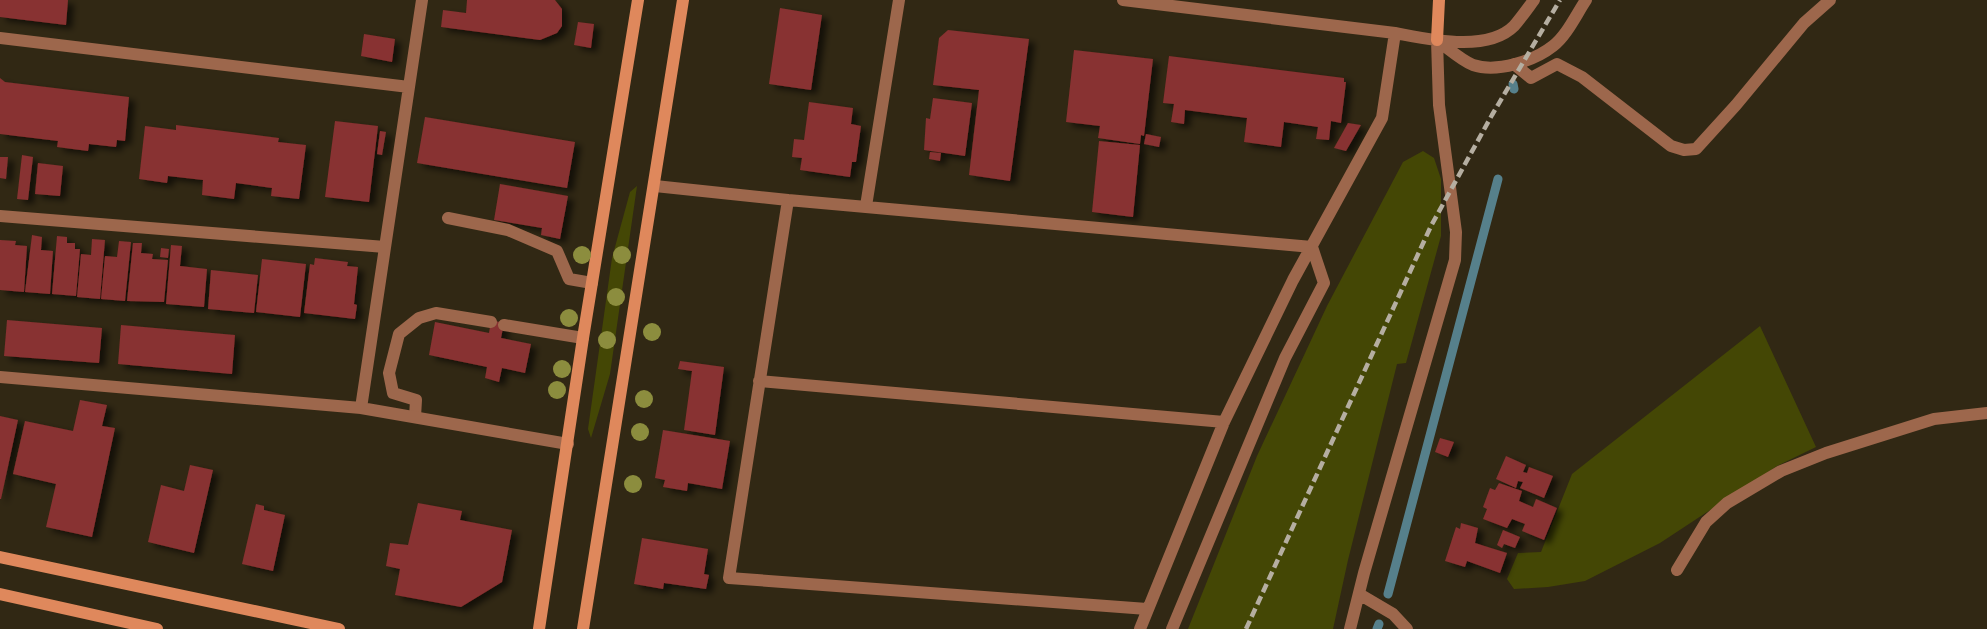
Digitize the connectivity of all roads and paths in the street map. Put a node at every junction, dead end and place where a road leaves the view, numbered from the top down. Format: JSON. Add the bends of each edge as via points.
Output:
{"nodes":[{"id":1,"x":422,"y":0,"type":"edge"},
{"id":2,"x":638,"y":0,"type":"edge"},
{"id":3,"x":683,"y":0,"type":"edge"},
{"id":4,"x":899,"y":0,"type":"edge"},
{"id":5,"x":1123,"y":0,"type":"edge"},
{"id":6,"x":1439,"y":0,"type":"edge"},
{"id":7,"x":1534,"y":0,"type":"edge"},
{"id":8,"x":1586,"y":0,"type":"edge"},
{"id":9,"x":1830,"y":0,"type":"edge"},
{"id":10,"x":1395,"y":33,"type":"junction"},
{"id":11,"x":0,"y":38,"type":"edge"},
{"id":12,"x":1437,"y":40,"type":"junction"},
{"id":13,"x":1514,"y":64,"type":"junction"},
{"id":14,"x":409,"y":87,"type":"junction"},
{"id":15,"x":654,"y":186,"type":"junction"},
{"id":16,"x":788,"y":200,"type":"junction"},
{"id":17,"x":866,"y":206,"type":"junction"},
{"id":18,"x":0,"y":216,"type":"edge"},
{"id":19,"x":448,"y":218,"type":"dead end"},
{"id":20,"x":385,"y":247,"type":"junction"},
{"id":21,"x":1312,"y":247,"type":"junction"},
{"id":22,"x":592,"y":283,"type":"junction"},
{"id":23,"x":583,"y":338,"type":"junction"},
{"id":24,"x":0,"y":377,"type":"edge"},
{"id":25,"x":759,"y":381,"type":"junction"},
{"id":26,"x":361,"y":408,"type":"junction"},
{"id":27,"x":1987,"y":413,"type":"edge"},
{"id":28,"x":415,"y":417,"type":"junction"},
{"id":29,"x":1224,"y":422,"type":"junction"},
{"id":30,"x":568,"y":444,"type":"junction"},
{"id":31,"x":0,"y":557,"type":"edge"},
{"id":32,"x":1677,"y":570,"type":"dead end"},
{"id":33,"x":0,"y":594,"type":"edge"},
{"id":34,"x":1359,"y":594,"type":"junction"},
{"id":35,"x":1147,"y":609,"type":"junction"},
{"id":36,"x":129,"y":626,"type":"edge"},
{"id":37,"x":157,"y":629,"type":"edge"},
{"id":38,"x":339,"y":629,"type":"edge"},
{"id":39,"x":539,"y":629,"type":"edge"},
{"id":40,"x":584,"y":629,"type":"edge"},
{"id":41,"x":1140,"y":629,"type":"edge"},
{"id":42,"x":1173,"y":629,"type":"edge"},
{"id":43,"x":1350,"y":629,"type":"edge"},
{"id":44,"x":1407,"y":629,"type":"edge"}],
"edges":[{"from":1,"to":14,"type":"street"},
{"from":2,"to":22,"type":"street"},
{"from":3,"to":15,"type":"street"},
{"from":4,"to":17,"type":"street"},
{"from":5,"to":10,"type":"street"},
{"from":6,"to":12,"type":"street"},
{"from":7,"to":12,"type":"street","via":[[1513,27],[1498,36],[1471,41]]},
{"from":8,"to":13,"type":"street","via":[[1553,46]]},
{"from":9,"to":13,"type":"street","via":[[1804,23],[1696,149],[1671,146],[1582,77],[1557,64],[1531,78]]},
{"from":10,"to":12,"type":"street"},
{"from":10,"to":21,"type":"street","via":[[1382,118]]},
{"from":11,"to":14,"type":"street"},
{"from":12,"to":13,"type":"street","via":[[1471,64]]},
{"from":12,"to":34,"type":"street","via":[[1439,105],[1456,232],[1455,260]]},
{"from":14,"to":20,"type":"street"},
{"from":15,"to":16,"type":"street"},
{"from":15,"to":40,"type":"street"},
{"from":16,"to":17,"type":"street"},
{"from":16,"to":25,"type":"street"},
{"from":17,"to":21,"type":"street"},
{"from":18,"to":20,"type":"street"},
{"from":19,"to":22,"type":"street","via":[[508,230],[557,251],[569,279]]},
{"from":20,"to":26,"type":"street"},
{"from":21,"to":29,"type":"street"},
{"from":21,"to":42,"type":"street","via":[[1324,283],[1285,358]]},
{"from":22,"to":23,"type":"street"},
{"from":23,"to":28,"type":"street","via":[[436,313],[419,318],[399,334],[389,373],[393,393],[416,400]]},
{"from":23,"to":30,"type":"street"},
{"from":24,"to":26,"type":"street"},
{"from":25,"to":29,"type":"street"},
{"from":25,"to":35,"type":"street","via":[[729,578]]},
{"from":26,"to":28,"type":"street"},
{"from":27,"to":32,"type":"street","via":[[1934,419],[1781,471],[1727,503],[1706,522]]},
{"from":28,"to":30,"type":"street"},
{"from":29,"to":35,"type":"street"},
{"from":30,"to":39,"type":"street"},
{"from":31,"to":38,"type":"street"},
{"from":33,"to":36,"type":"street"},
{"from":34,"to":43,"type":"street"},
{"from":34,"to":44,"type":"street","via":[[1393,614]]},
{"from":35,"to":41,"type":"street"},
{"from":36,"to":37,"type":"street"}]}
